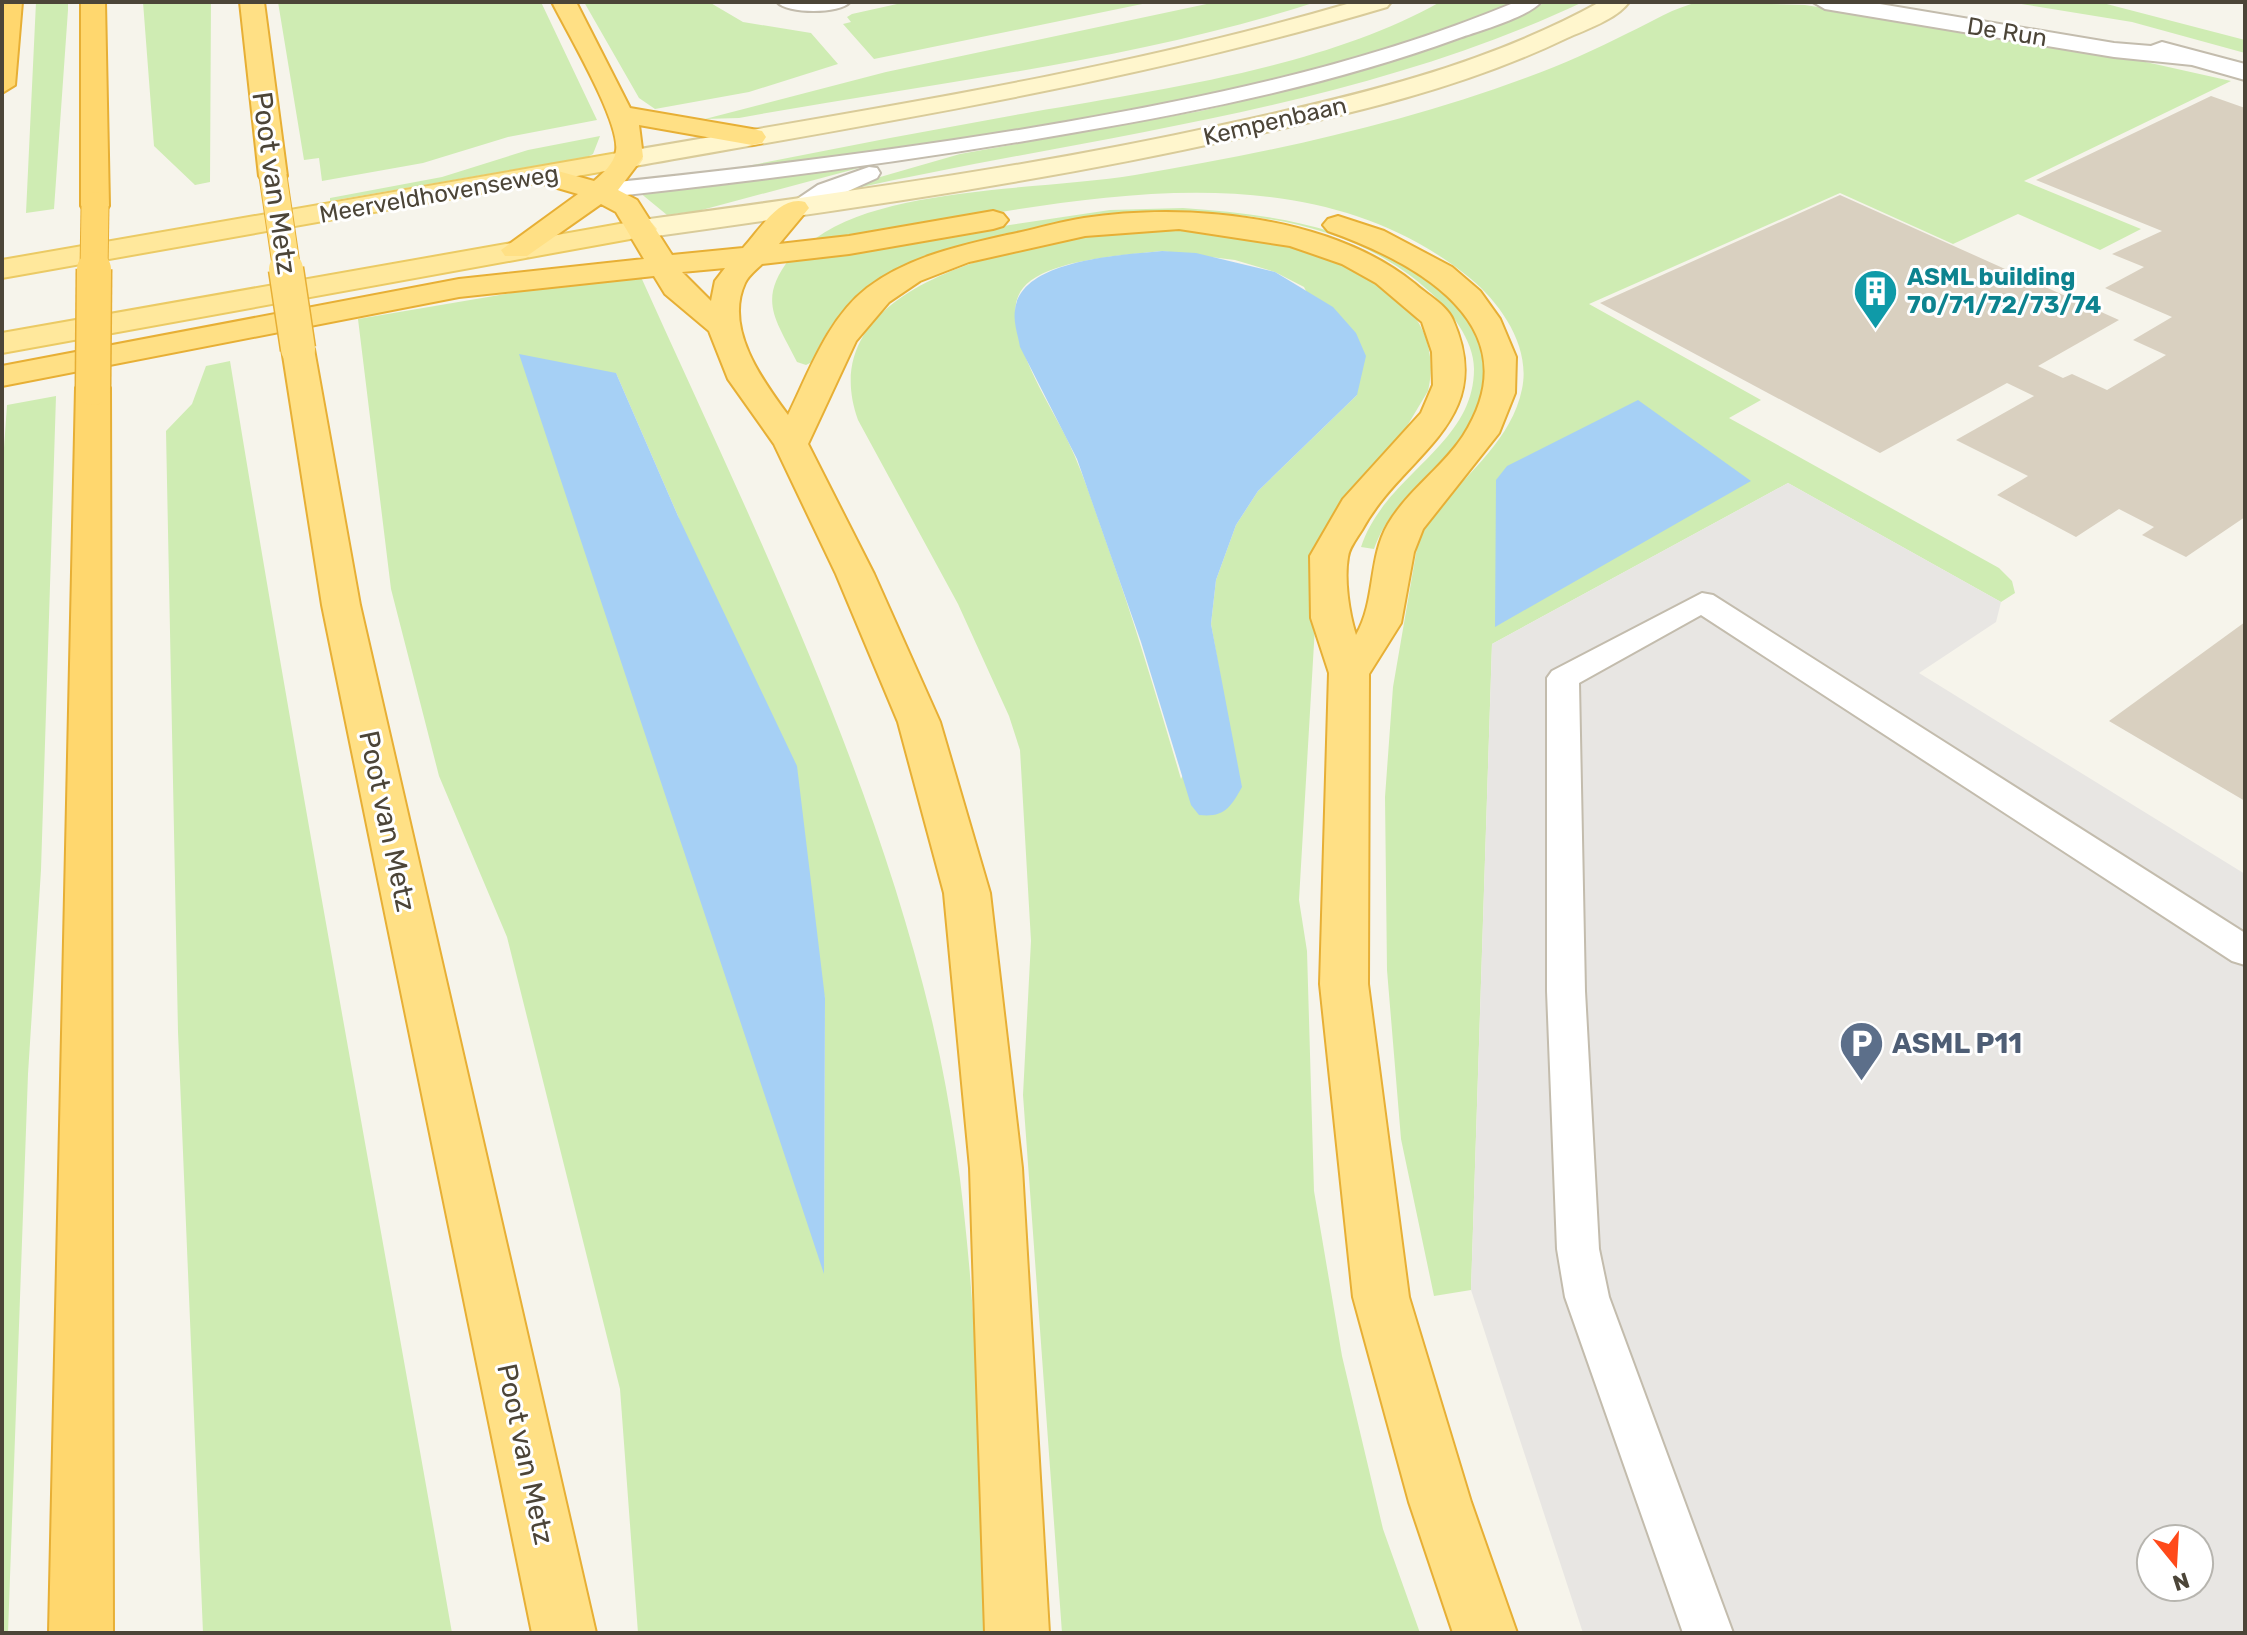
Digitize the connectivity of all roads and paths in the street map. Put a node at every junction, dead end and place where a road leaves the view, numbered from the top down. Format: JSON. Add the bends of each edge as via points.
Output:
{"nodes":[{"id":1,"x":10,"y":2,"type":"edge"},
{"id":2,"x":93,"y":2,"type":"edge"},
{"id":3,"x":252,"y":2,"type":"edge"},
{"id":4,"x":564,"y":2,"type":"edge"},
{"id":5,"x":789,"y":2,"type":"edge"},
{"id":6,"x":838,"y":2,"type":"edge"},
{"id":7,"x":1379,"y":2,"type":"edge"},
{"id":8,"x":1532,"y":2,"type":"edge"},
{"id":9,"x":1617,"y":2,"type":"edge"},
{"id":10,"x":1825,"y":2,"type":"edge"},
{"id":11,"x":1947,"y":2,"type":"edge"},
{"id":12,"x":2190,"y":58,"type":"junction"},
{"id":13,"x":2245,"y":72,"type":"edge"},
{"id":14,"x":2,"y":85,"type":"edge"},
{"id":15,"x":621,"y":114,"type":"junction"},
{"id":16,"x":752,"y":137,"type":"junction"},
{"id":17,"x":942,"y":151,"type":"junction"},
{"id":18,"x":629,"y":159,"type":"junction"},
{"id":19,"x":547,"y":176,"type":"junction"},
{"id":20,"x":598,"y":191,"type":"junction"},
{"id":21,"x":795,"y":208,"type":"junction"},
{"id":22,"x":642,"y":229,"type":"junction"},
{"id":23,"x":516,"y":250,"type":"junction"},
{"id":24,"x":751,"y":255,"type":"junction"},
{"id":25,"x":663,"y":264,"type":"junction"},
{"id":26,"x":2,"y":269,"type":"edge"},
{"id":27,"x":723,"y":327,"type":"junction"},
{"id":28,"x":2,"y":343,"type":"edge"},
{"id":29,"x":2,"y":376,"type":"edge"},
{"id":30,"x":791,"y":444,"type":"junction"},
{"id":31,"x":1349,"y":673,"type":"junction"},
{"id":32,"x":2245,"y":951,"type":"edge"},
{"id":33,"x":81,"y":1633,"type":"edge"},
{"id":34,"x":564,"y":1633,"type":"edge"},
{"id":35,"x":1017,"y":1633,"type":"edge"},
{"id":36,"x":1485,"y":1633,"type":"edge"},
{"id":37,"x":1708,"y":1633,"type":"edge"}],
"edges":[{"from":1,"to":14,"type":"highway"},
{"from":2,"to":33,"type":"highway","bridge":true},
{"from":3,"to":34,"type":"highway","name":"Poot van Metz","bridge":true,"via":[[298,349],[341,605]]},
{"from":4,"to":15,"type":"highway"},
{"from":5,"to":6,"type":"street"},
{"from":7,"to":16,"type":"main road","name":"Meerveldhovenseweg","via":[[1132,69]]},
{"from":8,"to":17,"type":"lane","name":"Kempenbaan","via":[[1360,66],[1243,96]]},
{"from":9,"to":21,"type":"main road","name":"Kempenbaan","via":[[1548,40],[1415,87],[1195,140]]},
{"from":10,"to":12,"type":"street","name":"De Run"},
{"from":11,"to":12,"type":"street","name":"De Run","via":[[2113,33]]},
{"from":12,"to":13,"type":"street","name":"De Run"},
{"from":15,"to":16,"type":"highway"},
{"from":15,"to":18,"type":"highway","via":[[631,138]]},
{"from":16,"to":18,"type":"main road","name":"Meerveldhovenseweg"},
{"from":17,"to":20,"type":"lane"},
{"from":17,"to":21,"type":"lane","via":[[870,172]]},
{"from":18,"to":19,"type":"main road","name":"Meerveldhovenseweg"},
{"from":18,"to":20,"type":"highway"},
{"from":19,"to":20,"type":"highway"},
{"from":19,"to":26,"type":"main road","name":"Meerveldhovenseweg"},
{"from":20,"to":22,"type":"highway","via":[[627,206]]},
{"from":20,"to":23,"type":"highway"},
{"from":21,"to":22,"type":"main road"},
{"from":21,"to":24,"type":"highway"},
{"from":22,"to":23,"type":"main road"},
{"from":22,"to":25,"type":"highway"},
{"from":23,"to":28,"type":"main road"},
{"from":24,"to":25,"type":"highway"},
{"from":24,"to":27,"type":"highway","via":[[730,281]]},
{"from":24,"to":31,"type":"highway","via":[[873,242],[1080,205],[1186,200],[1263,206],[1321,219],[1399,247],[1461,287],[1486,315],[1503,370],[1495,402],[1482,434],[1411,516],[1396,545],[1384,619]]},
{"from":25,"to":27,"type":"highway","via":[[676,287]]},
{"from":25,"to":29,"type":"highway","via":[[459,288]]},
{"from":27,"to":30,"type":"highway","via":[[745,379]]},
{"from":30,"to":31,"type":"highway","via":[[840,341],[862,310],[932,264],[1002,243],[1134,221],[1234,226],[1329,248],[1387,277],[1437,318],[1448,352],[1450,385],[1437,416],[1356,507],[1329,556],[1331,618]]},
{"from":30,"to":35,"type":"highway","via":[[919,722],[967,893],[996,1168]]},
{"from":31,"to":36,"type":"highway","via":[[1344,984],[1381,1297],[1440,1502]]},
{"from":32,"to":37,"type":"lane","via":[[1702,602],[1563,678],[1566,991],[1578,1249],[1592,1311]]}]}
